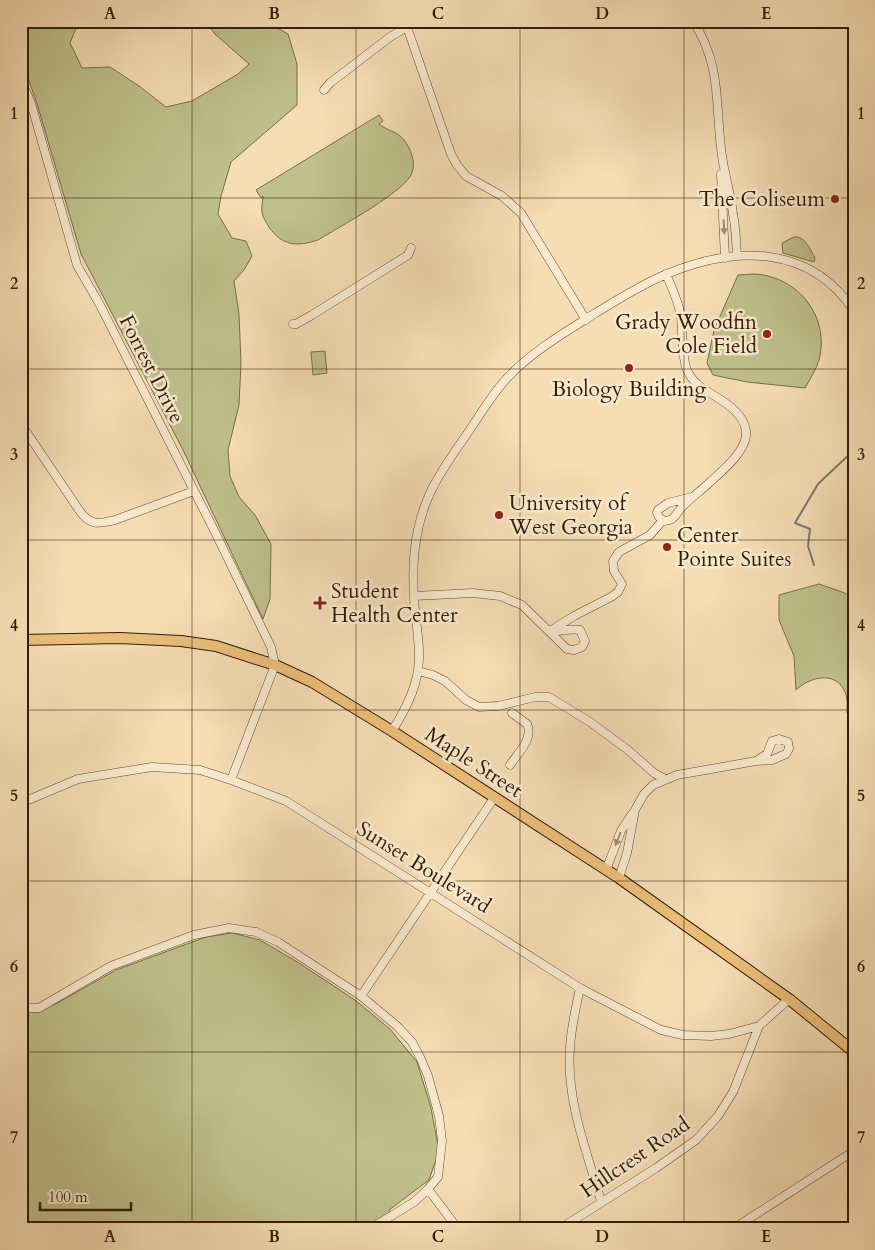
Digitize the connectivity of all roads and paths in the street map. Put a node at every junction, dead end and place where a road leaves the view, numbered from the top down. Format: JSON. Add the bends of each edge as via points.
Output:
{"nodes":[{"id":1,"x":417,"y":21,"type":"edge"},
{"id":2,"x":693,"y":21,"type":"edge"},
{"id":3,"x":407,"y":27,"type":"junction"},
{"id":4,"x":21,"y":80,"type":"edge"},
{"id":5,"x":324,"y":90,"type":"dead end"},
{"id":6,"x":723,"y":162,"type":"junction"},
{"id":7,"x":411,"y":248,"type":"dead end"},
{"id":8,"x":737,"y":256,"type":"junction"},
{"id":9,"x":725,"y":258,"type":"junction"},
{"id":10,"x":666,"y":274,"type":"junction"},
{"id":11,"x":854,"y":311,"type":"edge"},
{"id":12,"x":586,"y":320,"type":"junction"},
{"id":13,"x":293,"y":324,"type":"dead end"},
{"id":14,"x":21,"y":424,"type":"edge"},
{"id":15,"x":194,"y":491,"type":"junction"},
{"id":16,"x":692,"y":497,"type":"junction"},
{"id":17,"x":663,"y":520,"type":"junction"},
{"id":18,"x":414,"y":596,"type":"junction"},
{"id":19,"x":21,"y":640,"type":"edge"},
{"id":20,"x":275,"y":665,"type":"junction"},
{"id":21,"x":418,"y":671,"type":"junction"},
{"id":22,"x":512,"y":713,"type":"dead end"},
{"id":23,"x":392,"y":731,"type":"junction"},
{"id":24,"x":756,"y":761,"type":"dead end"},
{"id":25,"x":510,"y":765,"type":"dead end"},
{"id":26,"x":665,"y":779,"type":"junction"},
{"id":27,"x":231,"y":780,"type":"junction"},
{"id":28,"x":494,"y":798,"type":"junction"},
{"id":29,"x":21,"y":803,"type":"edge"},
{"id":30,"x":635,"y":810,"type":"junction"},
{"id":31,"x":606,"y":870,"type":"junction"},
{"id":32,"x":619,"y":878,"type":"junction"},
{"id":33,"x":432,"y":893,"type":"junction"},
{"id":34,"x":580,"y":988,"type":"junction"},
{"id":35,"x":361,"y":996,"type":"junction"},
{"id":36,"x":789,"y":999,"type":"junction"},
{"id":37,"x":21,"y":1008,"type":"edge"},
{"id":38,"x":759,"y":1026,"type":"junction"},
{"id":39,"x":854,"y":1052,"type":"edge"},
{"id":40,"x":854,"y":1151,"type":"edge"},
{"id":41,"x":428,"y":1189,"type":"junction"},
{"id":42,"x":601,"y":1201,"type":"junction"},
{"id":43,"x":561,"y":1228,"type":"edge"},
{"id":44,"x":370,"y":1229,"type":"edge"},
{"id":45,"x":458,"y":1229,"type":"edge"},
{"id":46,"x":733,"y":1229,"type":"edge"}],
"edges":[{"from":1,"to":3,"type":"street"},
{"from":2,"to":6,"type":"street","via":[[711,60],[718,96]]},
{"from":3,"to":5,"type":"street"},
{"from":3,"to":12,"type":"street","via":[[457,165],[466,176],[515,206]]},
{"from":4,"to":15,"type":"street","name":"Forrest Drive","via":[[31,104],[77,265]]},
{"from":6,"to":8,"type":"street","via":[[734,215]]},
{"from":6,"to":9,"type":"street","one_way":true},
{"from":7,"to":13,"type":"street","via":[[408,255]]},
{"from":8,"to":9,"type":"street"},
{"from":8,"to":11,"type":"street","via":[[780,258],[817,272],[835,287]]},
{"from":9,"to":10,"type":"street"},
{"from":10,"to":12,"type":"street"},
{"from":10,"to":16,"type":"street","via":[[679,310],[687,370],[701,388],[740,416],[747,432],[746,441],[726,468]]},
{"from":12,"to":18,"type":"street","via":[[549,343],[508,378],[456,450],[432,490],[416,537],[412,569]]},
{"from":14,"to":15,"type":"street","via":[[78,510],[92,522],[115,520]]},
{"from":15,"to":20,"type":"street","name":"Forrest Drive","via":[[271,647]]},
{"from":16,"to":17,"type":"street","via":[[676,515]]},
{"from":16,"to":17,"type":"street","via":[[668,503],[658,510]]},
{"from":17,"to":18,"type":"street","via":[[650,535],[619,552],[614,561],[614,571],[622,584],[618,592],[550,631],[522,605],[500,596],[473,593]]},
{"from":18,"to":21,"type":"street"},
{"from":19,"to":20,"type":"main road","name":"Maple Street","via":[[120,638],[181,642],[216,646]]},
{"from":20,"to":23,"type":"main road","name":"Maple Street","via":[[312,682]]},
{"from":20,"to":27,"type":"street"},
{"from":21,"to":23,"type":"street","via":[[411,697]]},
{"from":21,"to":26,"type":"street","via":[[433,675],[480,707],[549,697],[595,725]]},
{"from":22,"to":25,"type":"street","via":[[527,724],[530,732]]},
{"from":23,"to":28,"type":"main road","name":"Maple Street"},
{"from":24,"to":26,"type":"street"},
{"from":26,"to":30,"type":"street","via":[[644,794]]},
{"from":27,"to":29,"type":"street","name":"Sunset Boulevard","via":[[200,770],[152,767],[78,779]]},
{"from":27,"to":33,"type":"street","name":"Sunset Boulevard","via":[[286,802]]},
{"from":28,"to":31,"type":"main road","name":"Maple Street"},
{"from":28,"to":33,"type":"street"},
{"from":30,"to":31,"type":"street","one_way":true,"via":[[621,831]]},
{"from":30,"to":32,"type":"street"},
{"from":31,"to":32,"type":"main road","name":"Maple Street"},
{"from":32,"to":36,"type":"main road","name":"Maple Street"},
{"from":33,"to":34,"type":"street","name":"Sunset Boulevard"},
{"from":33,"to":35,"type":"street"},
{"from":34,"to":38,"type":"street","name":"Sunset Boulevard","via":[[661,1030],[683,1035],[730,1034]]},
{"from":34,"to":42,"type":"street","via":[[570,1049],[570,1077],[574,1106]]},
{"from":35,"to":37,"type":"street","via":[[278,942],[256,932],[229,928],[194,935],[111,966],[39,1008]]},
{"from":35,"to":41,"type":"street","via":[[412,1042],[428,1076],[442,1141],[438,1177]]},
{"from":36,"to":38,"type":"street","name":"Sunset Boulevard"},
{"from":36,"to":39,"type":"main road","name":"Maple Street"},
{"from":38,"to":42,"type":"street","name":"Hillcrest Road","via":[[732,1092],[718,1116],[696,1140]]},
{"from":40,"to":46,"type":"street"},
{"from":41,"to":44,"type":"street","via":[[414,1202]]},
{"from":41,"to":45,"type":"street"},
{"from":42,"to":43,"type":"street","name":"Hillcrest Road"}]}
